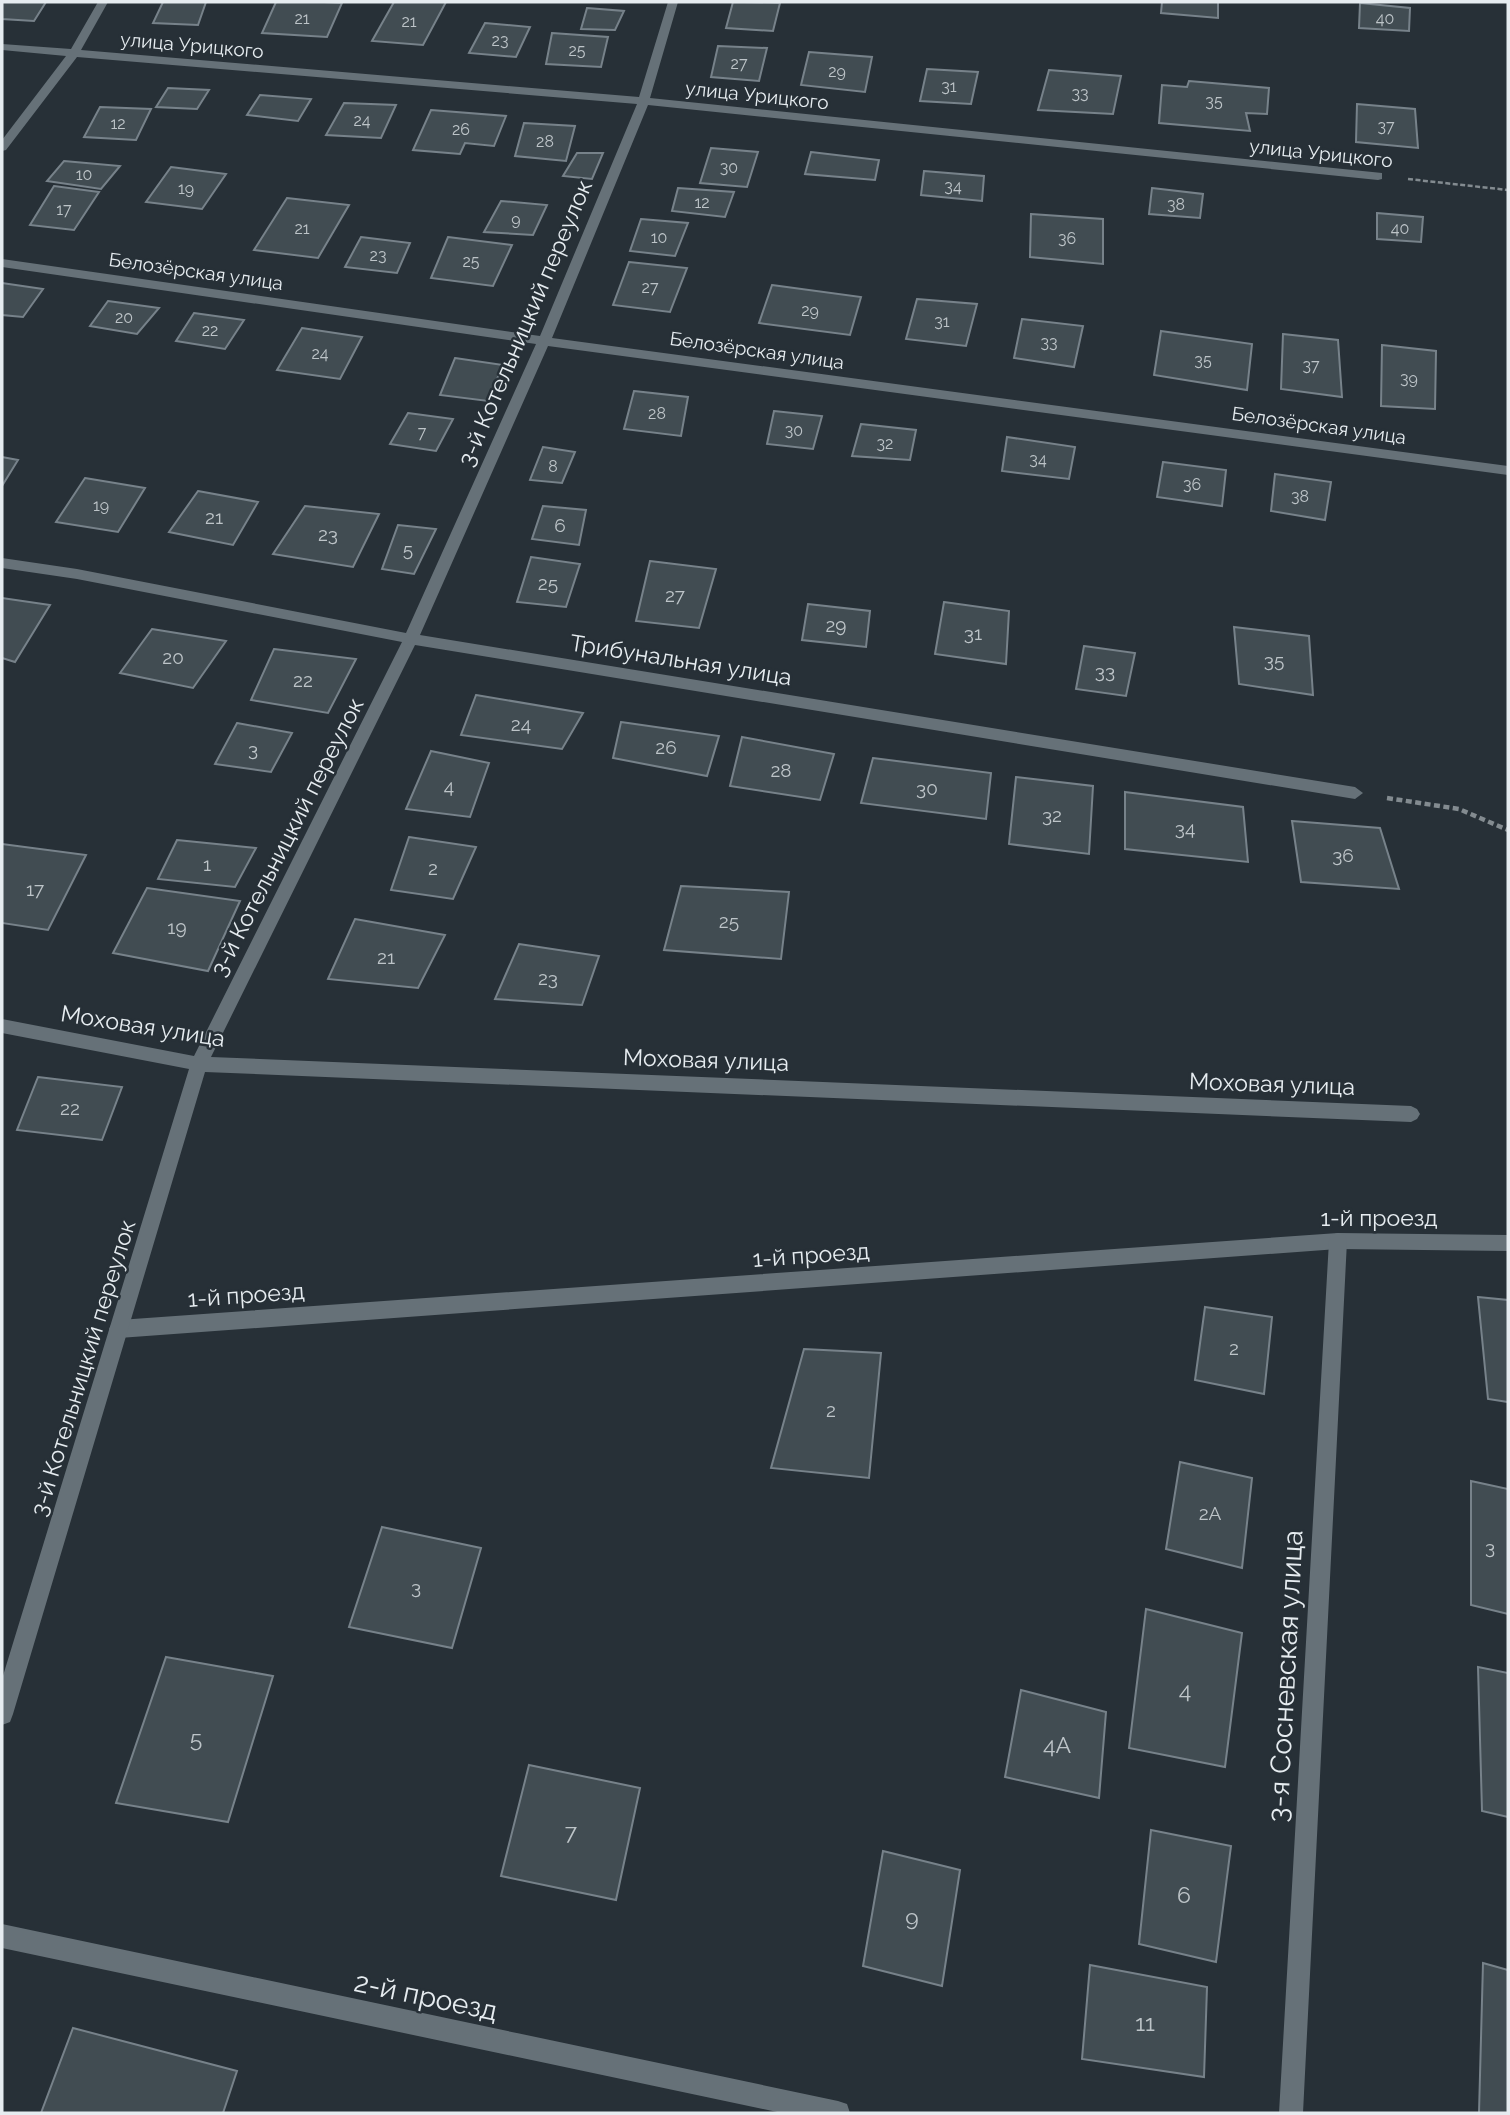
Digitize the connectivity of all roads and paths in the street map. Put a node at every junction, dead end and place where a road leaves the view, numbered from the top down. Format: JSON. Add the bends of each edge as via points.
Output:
{"nodes":[{"id":1,"x":103,"y":2,"type":"edge"},
{"id":2,"x":673,"y":2,"type":"edge"},
{"id":3,"x":2,"y":47,"type":"edge"},
{"id":4,"x":75,"y":52,"type":"junction"},
{"id":5,"x":643,"y":101,"type":"junction"},
{"id":6,"x":2,"y":148,"type":"edge"},
{"id":7,"x":1378,"y":176,"type":"joint"},
{"id":8,"x":1508,"y":190,"type":"edge"},
{"id":9,"x":2,"y":263,"type":"edge"},
{"id":10,"x":544,"y":341,"type":"junction"},
{"id":11,"x":1508,"y":470,"type":"edge"},
{"id":12,"x":2,"y":563,"type":"edge"},
{"id":13,"x":411,"y":639,"type":"junction"},
{"id":14,"x":1354,"y":793,"type":"joint"},
{"id":15,"x":1508,"y":831,"type":"edge"},
{"id":16,"x":2,"y":1026,"type":"edge"},
{"id":17,"x":199,"y":1064,"type":"junction"},
{"id":18,"x":1411,"y":1114,"type":"dead end"},
{"id":19,"x":1338,"y":1241,"type":"junction"},
{"id":20,"x":1508,"y":1243,"type":"edge"},
{"id":21,"x":119,"y":1329,"type":"junction"},
{"id":22,"x":2,"y":1714,"type":"edge"},
{"id":23,"x":2,"y":1936,"type":"edge"},
{"id":24,"x":838,"y":2113,"type":"edge"},
{"id":25,"x":1291,"y":2113,"type":"edge"}],
"edges":[{"from":1,"to":4,"type":"street"},
{"from":2,"to":5,"type":"street","name":"3-й Котельницкий переулок"},
{"from":3,"to":4,"type":"street","name":"улица Урицкого"},
{"from":4,"to":5,"type":"street","name":"улица Урицкого"},
{"from":4,"to":6,"type":"street"},
{"from":5,"to":7,"type":"street","name":"улица Урицкого"},
{"from":5,"to":10,"type":"street","name":"3-й Котельницкий переулок"},
{"from":7,"to":8,"type":"path","name":"улица Урицкого"},
{"from":9,"to":10,"type":"street","name":"Белозёрская улица"},
{"from":10,"to":11,"type":"street","name":"Белозёрская улица"},
{"from":10,"to":13,"type":"street","name":"3-й Котельницкий переулок"},
{"from":12,"to":13,"type":"street","name":"Трибунальная улица"},
{"from":13,"to":14,"type":"street","name":"Трибунальная улица"},
{"from":13,"to":17,"type":"street","name":"3-й Котельницкий переулок"},
{"from":14,"to":15,"type":"path","via":[[1460,809]]},
{"from":16,"to":17,"type":"street","name":"Моховая улица"},
{"from":17,"to":18,"type":"street","name":"Моховая улица"},
{"from":17,"to":21,"type":"street","name":"3-й Котельницкий переулок"},
{"from":19,"to":20,"type":"street","name":"1-й проезд"},
{"from":19,"to":21,"type":"street","name":"1-й проезд"},
{"from":19,"to":25,"type":"street","name":"3-я Сосневская улица"},
{"from":21,"to":22,"type":"street","name":"3-й Котельницкий переулок"},
{"from":23,"to":24,"type":"street","name":"2-й проезд"}]}
